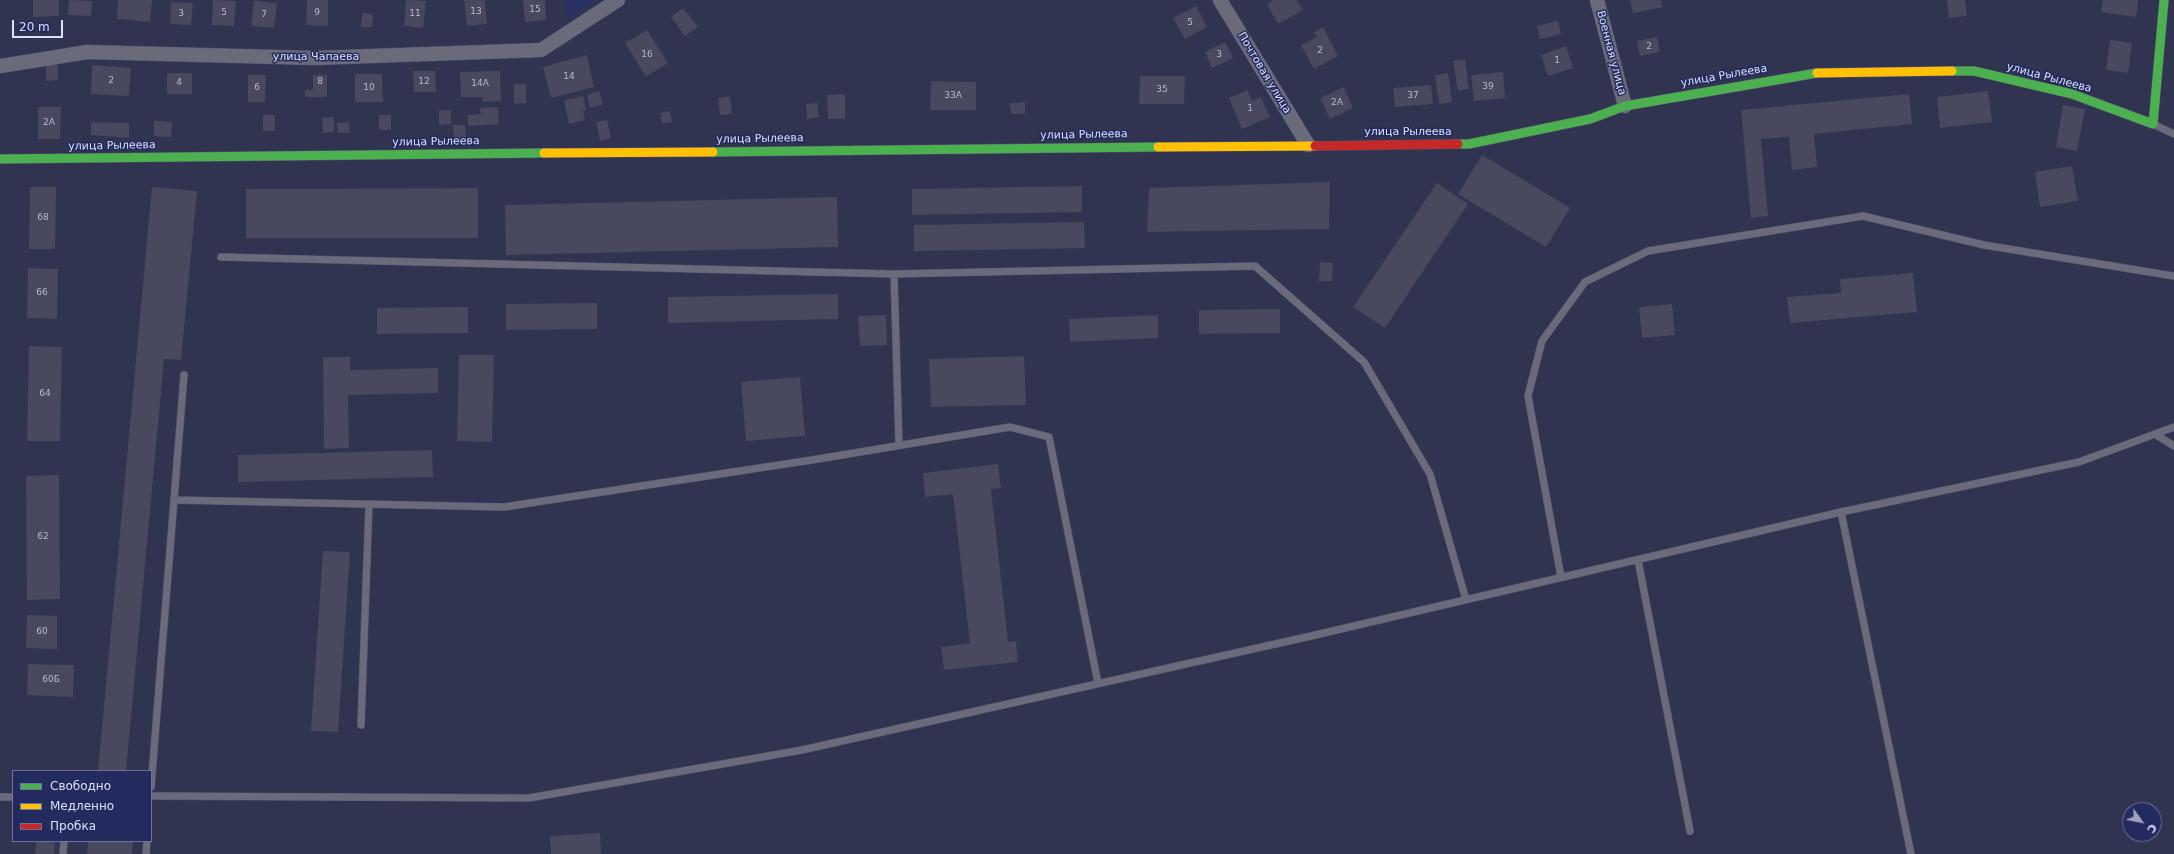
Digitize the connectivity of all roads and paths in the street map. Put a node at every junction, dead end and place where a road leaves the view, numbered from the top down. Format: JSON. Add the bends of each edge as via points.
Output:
{"nodes":[{"id":1,"x":618,"y":0,"type":"edge"},
{"id":2,"x":1220,"y":0,"type":"edge"},
{"id":3,"x":1597,"y":0,"type":"edge"},
{"id":4,"x":2164,"y":0,"type":"edge"},
{"id":5,"x":0,"y":66,"type":"edge"},
{"id":6,"x":1625,"y":106,"type":"junction"},
{"id":7,"x":2153,"y":124,"type":"junction"},
{"id":8,"x":2174,"y":134,"type":"edge"},
{"id":9,"x":1308,"y":145,"type":"junction"},
{"id":10,"x":0,"y":159,"type":"edge"},
{"id":11,"x":221,"y":257,"type":"dead end"},
{"id":12,"x":894,"y":274,"type":"junction"},
{"id":13,"x":2174,"y":276,"type":"edge"},
{"id":14,"x":184,"y":375,"type":"dead end"},
{"id":15,"x":2174,"y":427,"type":"edge"},
{"id":16,"x":2155,"y":434,"type":"junction"},
{"id":17,"x":899,"y":445,"type":"junction"},
{"id":18,"x":2174,"y":446,"type":"edge"},
{"id":19,"x":174,"y":500,"type":"junction"},
{"id":20,"x":369,"y":504,"type":"junction"},
{"id":21,"x":1841,"y":512,"type":"junction"},
{"id":22,"x":1638,"y":560,"type":"junction"},
{"id":23,"x":1561,"y":578,"type":"junction"},
{"id":24,"x":1466,"y":600,"type":"junction"},
{"id":25,"x":1098,"y":683,"type":"junction"},
{"id":26,"x":361,"y":725,"type":"dead end"},
{"id":27,"x":152,"y":775,"type":"edge"},
{"id":28,"x":152,"y":796,"type":"edge"},
{"id":29,"x":0,"y":797,"type":"edge"},
{"id":30,"x":12,"y":797,"type":"edge"},
{"id":31,"x":1690,"y":831,"type":"dead end"},
{"id":32,"x":64,"y":842,"type":"edge"},
{"id":33,"x":147,"y":842,"type":"edge"},
{"id":34,"x":63,"y":854,"type":"edge"},
{"id":35,"x":146,"y":854,"type":"edge"},
{"id":36,"x":1911,"y":854,"type":"edge"}],
"edges":[{"from":1,"to":5,"type":"street","name":"улица Чапаева","via":[[541,50],[315,58],[87,52]]},
{"from":2,"to":9,"type":"street","name":"Почтовая улица"},
{"from":3,"to":6,"type":"street","name":"Военная улица"},
{"from":4,"to":7,"type":"street"},
{"from":6,"to":7,"type":"street","name":"улица Рылеева","via":[[1820,72],[1974,71],[2072,94]]},
{"from":6,"to":9,"type":"street","name":"улица Рылеева","via":[[1590,119],[1469,144]]},
{"from":7,"to":8,"type":"lane"},
{"from":9,"to":10,"type":"street","name":"улица Рылеева"},
{"from":11,"to":12,"type":"lane"},
{"from":12,"to":17,"type":"lane"},
{"from":12,"to":24,"type":"lane","via":[[1255,266],[1364,362],[1430,474]]},
{"from":13,"to":23,"type":"lane","via":[[1984,245],[1863,216],[1648,251],[1592,278],[1586,282],[1542,341],[1528,396]]},
{"from":14,"to":19,"type":"lane"},
{"from":15,"to":16,"type":"lane"},
{"from":16,"to":18,"type":"lane"},
{"from":16,"to":21,"type":"lane","via":[[2079,462]]},
{"from":17,"to":20,"type":"lane","via":[[504,507]]},
{"from":17,"to":25,"type":"lane","via":[[1010,427],[1049,437]]},
{"from":19,"to":20,"type":"lane"},
{"from":19,"to":27,"type":"lane"},
{"from":20,"to":26,"type":"lane"},
{"from":21,"to":22,"type":"lane"},
{"from":21,"to":36,"type":"lane"},
{"from":22,"to":23,"type":"lane"},
{"from":22,"to":31,"type":"lane"},
{"from":23,"to":24,"type":"lane"},
{"from":24,"to":25,"type":"lane"},
{"from":25,"to":28,"type":"lane","via":[[802,750],[529,798]]},
{"from":29,"to":30,"type":"lane"},
{"from":32,"to":34,"type":"lane"},
{"from":33,"to":35,"type":"lane"}]}
